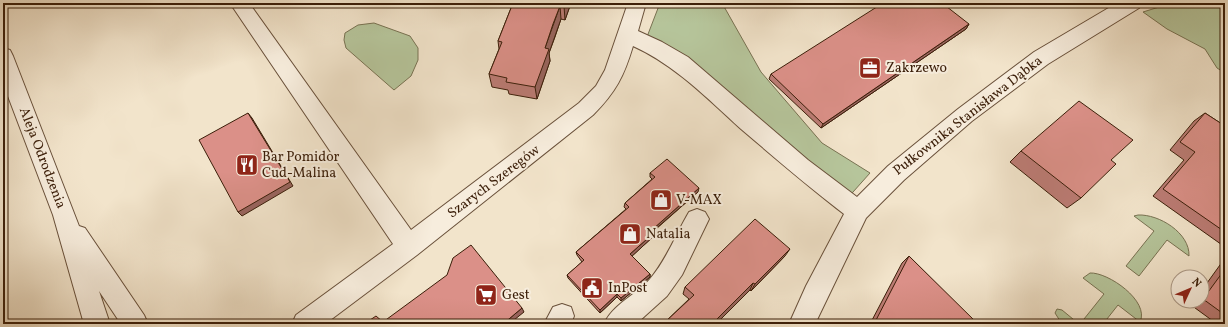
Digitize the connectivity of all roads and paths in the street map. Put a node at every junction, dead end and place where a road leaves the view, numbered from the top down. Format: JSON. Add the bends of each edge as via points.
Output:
{"nodes":[{"id":1,"x":239,"y":3,"type":"edge"},
{"id":2,"x":637,"y":3,"type":"edge"},
{"id":3,"x":1132,"y":3,"type":"edge"},
{"id":4,"x":628,"y":35,"type":"junction"},
{"id":5,"x":3,"y":56,"type":"edge"},
{"id":6,"x":858,"y":211,"type":"junction"},
{"id":7,"x":64,"y":215,"type":"junction"},
{"id":8,"x":697,"y":219,"type":"dead end"},
{"id":9,"x":409,"y":247,"type":"junction"},
{"id":10,"x":97,"y":324,"type":"edge"},
{"id":11,"x":135,"y":324,"type":"edge"},
{"id":12,"x":305,"y":324,"type":"edge"},
{"id":13,"x":617,"y":324,"type":"edge"},
{"id":14,"x":802,"y":324,"type":"edge"}],
"edges":[{"from":1,"to":9,"type":"street"},
{"from":2,"to":4,"type":"street","name":"Szarych Szeregów"},
{"from":3,"to":6,"type":"street","name":"Pułkownika Stanisława Dąbka","via":[[1041,58],[896,173]]},
{"from":4,"to":6,"type":"street","via":[[655,47],[681,63],[800,167]]},
{"from":4,"to":9,"type":"street","name":"Szarych Szeregów","via":[[615,71],[603,92],[586,110]]},
{"from":5,"to":7,"type":"street","name":"Aleja Odrodzenia"},
{"from":6,"to":14,"type":"street","name":"Pułkownika Stanisława Dąbka"},
{"from":7,"to":10,"type":"street","name":"Aleja Odrodzenia"},
{"from":7,"to":11,"type":"street","name":"Aleja Odrodzenia"},
{"from":8,"to":13,"type":"street","via":[[674,267],[658,288]]},
{"from":9,"to":12,"type":"street","name":"Szarych Szeregów"}]}
